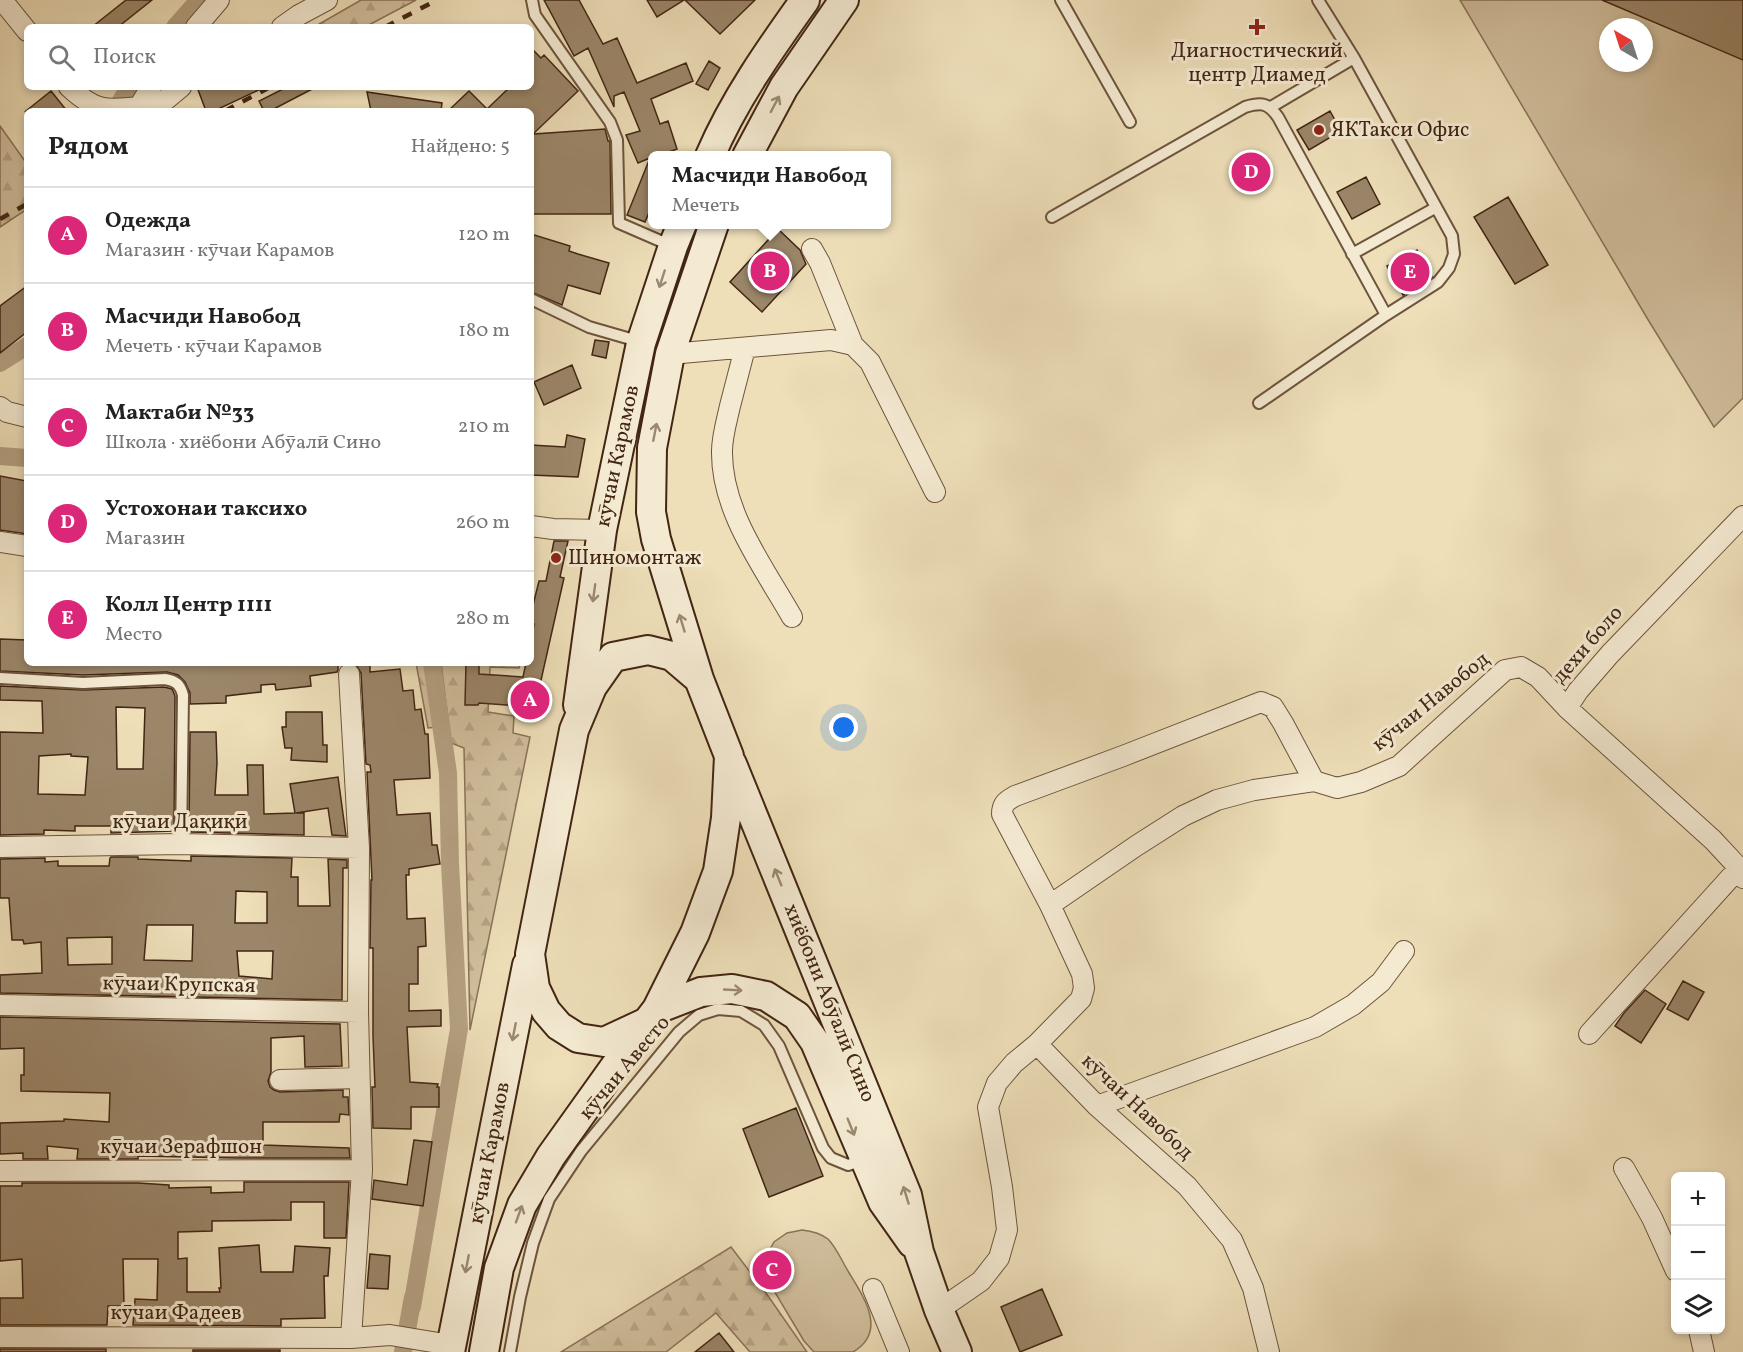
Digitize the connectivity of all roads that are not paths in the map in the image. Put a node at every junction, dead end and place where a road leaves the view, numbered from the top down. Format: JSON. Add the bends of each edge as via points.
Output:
{"nodes":[{"id":1,"x":2,"y":0,"type":"edge"},
{"id":2,"x":219,"y":0,"type":"edge"},
{"id":3,"x":327,"y":0,"type":"edge"},
{"id":4,"x":532,"y":0,"type":"edge"},
{"id":5,"x":805,"y":0,"type":"edge"},
{"id":6,"x":844,"y":0,"type":"edge"},
{"id":7,"x":1061,"y":0,"type":"edge"},
{"id":8,"x":1318,"y":0,"type":"edge"},
{"id":9,"x":199,"y":24,"type":"edge"},
{"id":10,"x":286,"y":24,"type":"edge"},
{"id":11,"x":24,"y":28,"type":"edge"},
{"id":12,"x":1354,"y":58,"type":"junction"},
{"id":13,"x":73,"y":90,"type":"edge"},
{"id":14,"x":150,"y":90,"type":"edge"},
{"id":15,"x":176,"y":90,"type":"edge"},
{"id":16,"x":1271,"y":107,"type":"junction"},
{"id":17,"x":100,"y":108,"type":"edge"},
{"id":18,"x":146,"y":108,"type":"edge"},
{"id":19,"x":148,"y":108,"type":"edge"},
{"id":20,"x":1130,"y":122,"type":"dead end"},
{"id":21,"x":712,"y":151,"type":"edge"},
{"id":22,"x":750,"y":151,"type":"edge"},
{"id":23,"x":1435,"y":208,"type":"junction"},
{"id":24,"x":1052,"y":217,"type":"dead end"},
{"id":25,"x":713,"y":229,"type":"edge"},
{"id":26,"x":677,"y":235,"type":"edge"},
{"id":27,"x":812,"y":249,"type":"dead end"},
{"id":28,"x":1352,"y":254,"type":"junction"},
{"id":29,"x":534,"y":300,"type":"edge"},
{"id":30,"x":1386,"y":315,"type":"junction"},
{"id":31,"x":641,"y":343,"type":"junction"},
{"id":32,"x":853,"y":345,"type":"junction"},
{"id":33,"x":745,"y":348,"type":"junction"},
{"id":34,"x":670,"y":354,"type":"junction"},
{"id":35,"x":1259,"y":403,"type":"dead end"},
{"id":36,"x":0,"y":407,"type":"edge"},
{"id":37,"x":24,"y":416,"type":"edge"},
{"id":38,"x":935,"y":492,"type":"dead end"},
{"id":39,"x":1743,"y":516,"type":"edge"},
{"id":40,"x":534,"y":526,"type":"edge"},
{"id":41,"x":602,"y":530,"type":"junction"},
{"id":42,"x":0,"y":542,"type":"edge"},
{"id":43,"x":24,"y":546,"type":"edge"},
{"id":44,"x":792,"y":617,"type":"dead end"},
{"id":45,"x":349,"y":674,"type":"dead end"},
{"id":46,"x":0,"y":678,"type":"edge"},
{"id":47,"x":699,"y":679,"type":"junction"},
{"id":48,"x":1567,"y":708,"type":"junction"},
{"id":49,"x":574,"y":730,"type":"junction"},
{"id":50,"x":729,"y":756,"type":"junction"},
{"id":51,"x":1314,"y":782,"type":"junction"},
{"id":52,"x":182,"y":844,"type":"junction"},
{"id":53,"x":0,"y":847,"type":"edge"},
{"id":54,"x":359,"y":848,"type":"junction"},
{"id":55,"x":1741,"y":873,"type":"edge"},
{"id":56,"x":1050,"y":906,"type":"junction"},
{"id":57,"x":1404,"y":951,"type":"dead end"},
{"id":58,"x":530,"y":954,"type":"junction"},
{"id":59,"x":0,"y":1005,"type":"edge"},
{"id":60,"x":357,"y":1012,"type":"junction"},
{"id":61,"x":652,"y":1016,"type":"junction"},
{"id":62,"x":1589,"y":1034,"type":"dead end"},
{"id":63,"x":1037,"y":1044,"type":"junction"},
{"id":64,"x":359,"y":1078,"type":"junction"},
{"id":65,"x":280,"y":1080,"type":"dead end"},
{"id":66,"x":1097,"y":1106,"type":"junction"},
{"id":67,"x":865,"y":1159,"type":"junction"},
{"id":68,"x":1624,"y":1168,"type":"dead end"},
{"id":69,"x":362,"y":1170,"type":"junction"},
{"id":70,"x":0,"y":1171,"type":"edge"},
{"id":71,"x":918,"y":1252,"type":"junction"},
{"id":72,"x":1671,"y":1260,"type":"edge"},
{"id":73,"x":873,"y":1289,"type":"dead end"},
{"id":74,"x":939,"y":1310,"type":"junction"},
{"id":75,"x":1700,"y":1334,"type":"edge"},
{"id":76,"x":0,"y":1337,"type":"edge"},
{"id":77,"x":351,"y":1338,"type":"junction"},
{"id":78,"x":450,"y":1348,"type":"edge"},
{"id":79,"x":484,"y":1352,"type":"edge"},
{"id":80,"x":510,"y":1352,"type":"edge"},
{"id":81,"x":899,"y":1352,"type":"edge"},
{"id":82,"x":957,"y":1352,"type":"edge"},
{"id":83,"x":1269,"y":1352,"type":"edge"},
{"id":84,"x":1704,"y":1352,"type":"edge"}],
"edges":[{"from":1,"to":11,"type":"street"},
{"from":2,"to":9,"type":"street"},
{"from":3,"to":10,"type":"street"},
{"from":4,"to":26,"type":"lane","via":[[535,15],[610,122],[617,140],[619,223]]},
{"from":5,"to":21,"type":"main road","via":[[772,47]]},
{"from":22,"to":6,"type":"main road","one_way":true,"via":[[784,87]]},
{"from":7,"to":20,"type":"lane"},
{"from":8,"to":12,"type":"lane"},
{"from":12,"to":16,"type":"lane"},
{"from":12,"to":23,"type":"lane"},
{"from":13,"to":17,"type":"street"},
{"from":14,"to":18,"type":"street"},
{"from":15,"to":19,"type":"street"},
{"from":16,"to":24,"type":"lane","via":[[1259,103],[1245,106]]},
{"from":16,"to":28,"type":"lane"},
{"from":23,"to":28,"type":"lane"},
{"from":23,"to":30,"type":"lane","via":[[1452,236],[1454,254],[1449,268],[1438,282]]},
{"from":25,"to":34,"type":"main road","name":"кӯчаи Карамов"},
{"from":26,"to":31,"type":"main road","name":"кӯчаи Карамов","one_way":true},
{"from":27,"to":32,"type":"street"},
{"from":28,"to":30,"type":"lane"},
{"from":29,"to":31,"type":"lane","via":[[589,327]]},
{"from":30,"to":35,"type":"lane"},
{"from":31,"to":41,"type":"main road","name":"кӯчаи Карамов"},
{"from":32,"to":33,"type":"street","via":[[831,340]]},
{"from":32,"to":38,"type":"street","via":[[870,362]]},
{"from":33,"to":34,"type":"street"},
{"from":33,"to":44,"type":"street","via":[[725,427],[724,476],[737,520]]},
{"from":47,"to":34,"type":"main road","name":"кӯчаи Карамов","one_way":true,"via":[[651,512],[652,448]]},
{"from":36,"to":37,"type":"street"},
{"from":39,"to":48,"type":"street","name":"дехи боло","via":[[1610,654]]},
{"from":40,"to":41,"type":"street"},
{"from":41,"to":49,"type":"main road","name":"кӯчаи Карамов","one_way":true},
{"from":42,"to":43,"type":"street"},
{"from":45,"to":54,"type":"street"},
{"from":46,"to":52,"type":"lane","via":[[83,683],[165,679],[180,686]]},
{"from":47,"to":49,"type":"main road","name":"кӯчаи Карамов","via":[[672,656],[648,650],[614,657],[592,687]]},
{"from":47,"to":50,"type":"main road","name":"кӯчаи Карамов"},
{"from":48,"to":51,"type":"street","name":"кӯчаи Навобод","via":[[1538,677],[1521,667],[1505,670],[1399,765],[1337,788]]},
{"from":48,"to":55,"type":"street","name":"дехи боло","via":[[1713,840]]},
{"from":49,"to":58,"type":"main road","name":"кӯчаи Карамов"},
{"from":50,"to":61,"type":"main road","name":"кӯчаи Карамов","via":[[718,871],[695,933]]},
{"from":71,"to":50,"type":"main road","name":"хиёбони Абӯалӣ Сино","one_way":true,"via":[[907,1195]]},
{"from":51,"to":56,"type":"street","name":"кӯчаи Навобод","via":[[1216,800],[1182,816]]},
{"from":51,"to":56,"type":"street","via":[[1273,707],[1261,702],[1006,800],[1002,814]]},
{"from":52,"to":53,"type":"street","name":"кӯчаи Дақиқӣ"},
{"from":52,"to":54,"type":"street","name":"кӯчаи Дақиқӣ"},
{"from":54,"to":60,"type":"street"},
{"from":55,"to":62,"type":"street"},
{"from":56,"to":63,"type":"street","via":[[1082,974],[1084,988],[1081,999]]},
{"from":57,"to":66,"type":"street","via":[[1374,988],[1315,1027]]},
{"from":58,"to":61,"type":"main road","name":"кӯчаи Карамов","via":[[535,988],[546,1011],[559,1026],[578,1038],[604,1042]]},
{"from":58,"to":78,"type":"main road","name":"кӯчаи Карамов","one_way":true},
{"from":59,"to":60,"type":"street","name":"кӯчаи Крупская"},
{"from":60,"to":64,"type":"street"},
{"from":61,"to":67,"type":"main road","name":"хиёбони Абӯалӣ Сино","one_way":true,"via":[[701,992],[732,989],[766,996],[797,1016],[815,1042]]},
{"from":79,"to":61,"type":"main road","name":"кӯчаи Карамов","one_way":true,"via":[[500,1269],[522,1205],[551,1156]]},
{"from":63,"to":66,"type":"street","name":"кӯчаи Навобод"},
{"from":63,"to":74,"type":"street","via":[[997,1083],[988,1107],[1007,1230],[999,1258],[981,1281]]},
{"from":64,"to":65,"type":"street"},
{"from":64,"to":69,"type":"street"},
{"from":66,"to":83,"type":"street","name":"кӯчаи Навобод","via":[[1187,1186],[1232,1240],[1253,1288]]},
{"from":67,"to":71,"type":"main road","name":"хиёбони Абӯалӣ Сино","via":[[884,1202]]},
{"from":67,"to":80,"type":"lane","name":"кӯчаи Авесто","via":[[848,1165],[831,1158],[823,1148],[779,1046],[764,1026],[741,1011],[718,1009],[699,1015],[679,1032],[588,1142],[549,1199],[533,1243]]},
{"from":68,"to":72,"type":"street"},
{"from":69,"to":70,"type":"street","name":"кӯчаи Зерафшон"},
{"from":69,"to":77,"type":"street"},
{"from":71,"to":74,"type":"main road","name":"хиёбони Абӯалӣ Сино"},
{"from":73,"to":81,"type":"street"},
{"from":74,"to":82,"type":"main road","name":"хиёбони Абӯалӣ Сино"},
{"from":75,"to":84,"type":"street"},
{"from":76,"to":77,"type":"street","name":"кӯчаи Фадеев"},
{"from":77,"to":78,"type":"street","name":"кӯчаи Фадеев","via":[[390,1335]]}]}
